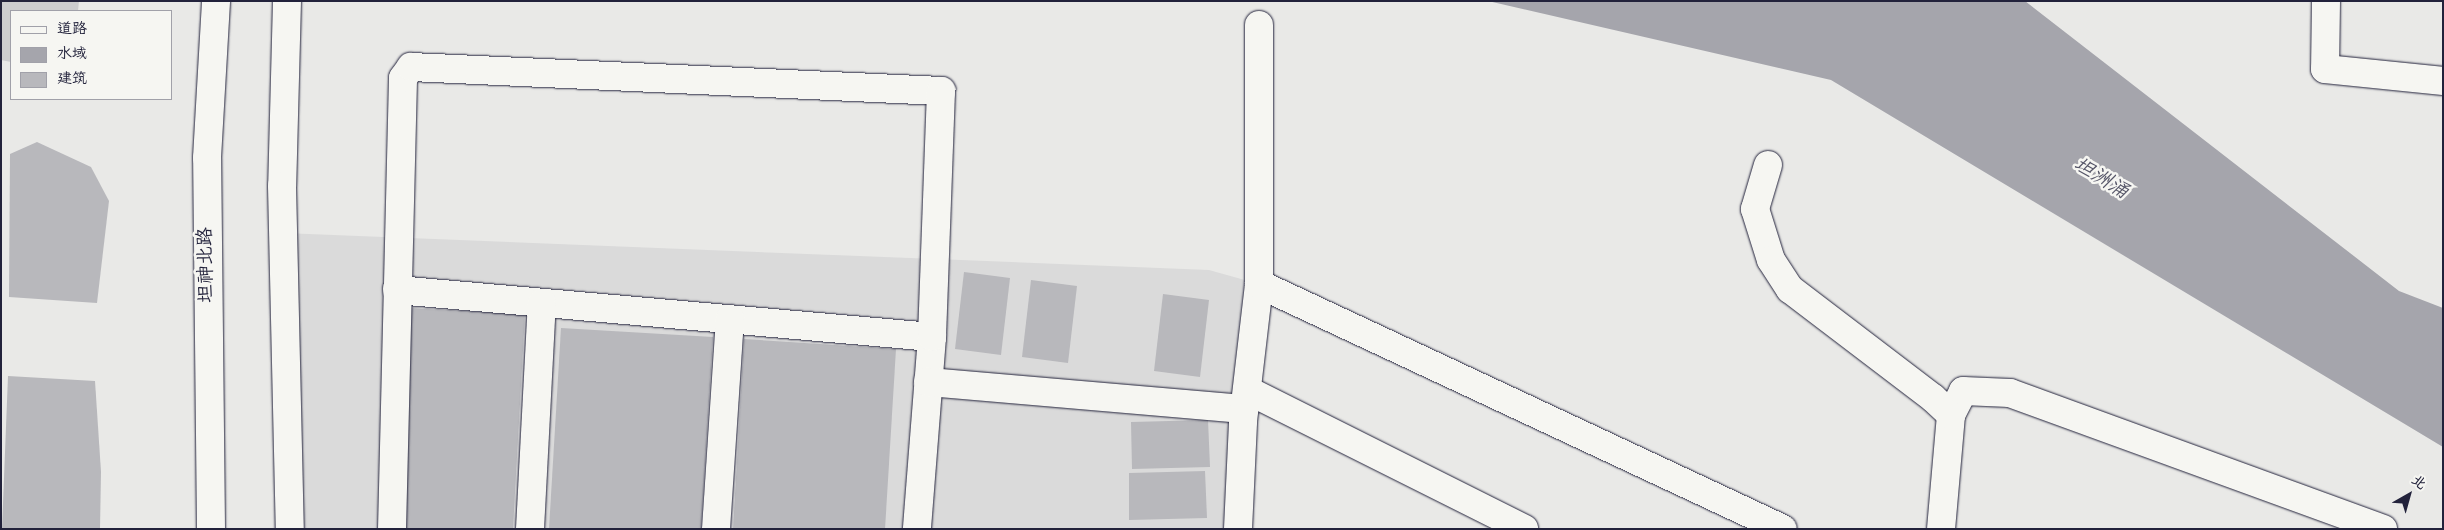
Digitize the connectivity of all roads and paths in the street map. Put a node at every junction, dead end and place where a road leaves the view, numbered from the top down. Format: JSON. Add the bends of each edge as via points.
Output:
{"nodes":[{"id":1,"x":216,"y":1,"type":"edge"},
{"id":2,"x":287,"y":1,"type":"edge"},
{"id":3,"x":2326,"y":1,"type":"edge"},
{"id":4,"x":1259,"y":25,"type":"dead end"},
{"id":5,"x":2443,"y":81,"type":"edge"},
{"id":6,"x":1768,"y":165,"type":"dead end"},
{"id":7,"x":1259,"y":284,"type":"junction"},
{"id":8,"x":397,"y":290,"type":"junction"},
{"id":9,"x":542,"y":303,"type":"junction"},
{"id":10,"x":730,"y":319,"type":"junction"},
{"id":11,"x":932,"y":337,"type":"junction"},
{"id":12,"x":928,"y":382,"type":"junction"},
{"id":13,"x":1246,"y":400,"type":"junction"},
{"id":14,"x":1951,"y":415,"type":"junction"},
{"id":15,"x":1485,"y":519,"type":"edge"},
{"id":16,"x":211,"y":529,"type":"edge"},
{"id":17,"x":290,"y":529,"type":"edge"},
{"id":18,"x":392,"y":529,"type":"edge"},
{"id":19,"x":530,"y":529,"type":"edge"},
{"id":20,"x":716,"y":529,"type":"edge"},
{"id":21,"x":917,"y":529,"type":"edge"},
{"id":22,"x":1238,"y":529,"type":"edge"},
{"id":23,"x":1524,"y":529,"type":"edge"},
{"id":24,"x":1783,"y":529,"type":"edge"},
{"id":25,"x":1941,"y":529,"type":"edge"},
{"id":26,"x":2383,"y":529,"type":"edge"}],
"edges":[{"from":1,"to":16,"type":"street","name":"坦神北路","via":[[207,158]]},
{"from":2,"to":17,"type":"street","via":[[282,186]]},
{"from":3,"to":5,"type":"street","via":[[2325,69]]},
{"from":4,"to":7,"type":"street"},
{"from":6,"to":14,"type":"street","via":[[1755,209],[1771,260],[1790,289]]},
{"from":7,"to":13,"type":"street"},
{"from":7,"to":24,"type":"street"},
{"from":8,"to":9,"type":"street"},
{"from":8,"to":11,"type":"street","via":[[402,78],[411,67],[941,92]]},
{"from":8,"to":18,"type":"street"},
{"from":9,"to":10,"type":"street"},
{"from":9,"to":19,"type":"street"},
{"from":10,"to":11,"type":"street"},
{"from":10,"to":20,"type":"street"},
{"from":11,"to":12,"type":"street"},
{"from":12,"to":13,"type":"street"},
{"from":12,"to":21,"type":"street"},
{"from":13,"to":15,"type":"street"},
{"from":13,"to":22,"type":"street"},
{"from":14,"to":25,"type":"street"},
{"from":14,"to":26,"type":"street","via":[[1963,391],[2010,393]]},
{"from":15,"to":23,"type":"street"}]}
